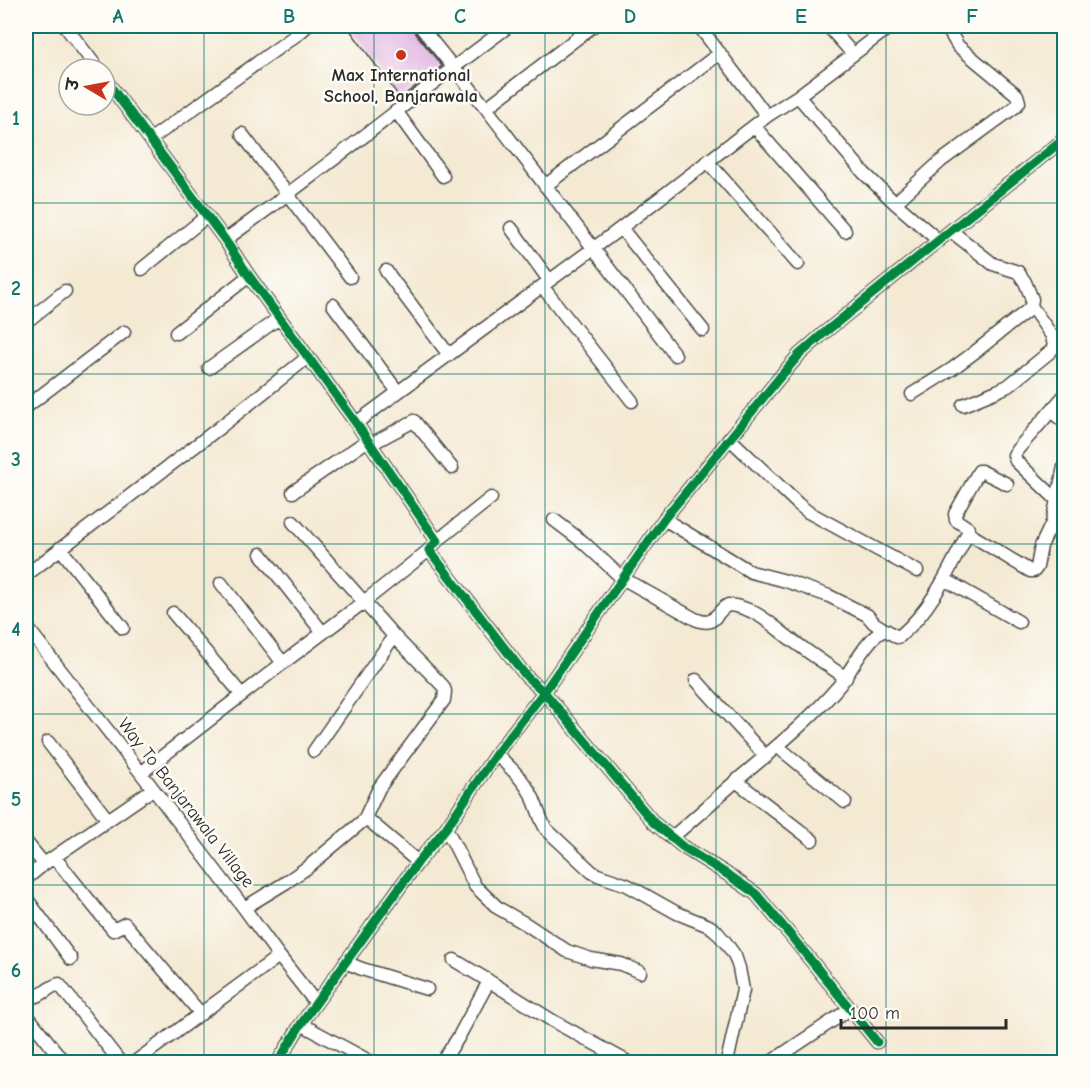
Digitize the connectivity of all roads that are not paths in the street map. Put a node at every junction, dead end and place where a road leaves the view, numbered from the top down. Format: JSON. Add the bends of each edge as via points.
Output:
{"nodes":[{"id":1,"x":65,"y":26,"type":"edge"},
{"id":2,"x":420,"y":26,"type":"edge"},
{"id":3,"x":509,"y":26,"type":"edge"},
{"id":4,"x":593,"y":26,"type":"edge"},
{"id":5,"x":699,"y":26,"type":"edge"},
{"id":6,"x":828,"y":26,"type":"edge"},
{"id":7,"x":891,"y":26,"type":"edge"},
{"id":8,"x":946,"y":26,"type":"edge"},
{"id":9,"x":299,"y":28,"type":"edge"},
{"id":10,"x":720,"y":53,"type":"junction"},
{"id":11,"x":853,"y":54,"type":"junction"},
{"id":12,"x":89,"y":57,"type":"edge"},
{"id":13,"x":453,"y":67,"type":"junction"},
{"id":14,"x":117,"y":95,"type":"edge"},
{"id":15,"x":798,"y":96,"type":"junction"},
{"id":16,"x":486,"y":108,"type":"junction"},
{"id":17,"x":396,"y":111,"type":"junction"},
{"id":18,"x":767,"y":116,"type":"junction"},
{"id":19,"x":754,"y":126,"type":"junction"},
{"id":20,"x":242,"y":134,"type":"dead end"},
{"id":21,"x":151,"y":139,"type":"junction"},
{"id":22,"x":1065,"y":139,"type":"edge"},
{"id":23,"x":708,"y":162,"type":"junction"},
{"id":24,"x":443,"y":176,"type":"dead end"},
{"id":25,"x":545,"y":186,"type":"junction"},
{"id":26,"x":289,"y":194,"type":"junction"},
{"id":27,"x":895,"y":203,"type":"junction"},
{"id":28,"x":207,"y":216,"type":"junction"},
{"id":29,"x":511,"y":228,"type":"dead end"},
{"id":30,"x":621,"y":228,"type":"junction"},
{"id":31,"x":845,"y":231,"type":"dead end"},
{"id":32,"x":951,"y":231,"type":"junction"},
{"id":33,"x":225,"y":240,"type":"junction"},
{"id":34,"x":939,"y":241,"type":"junction"},
{"id":35,"x":592,"y":248,"type":"junction"},
{"id":36,"x":798,"y":264,"type":"dead end"},
{"id":37,"x":142,"y":269,"type":"dead end"},
{"id":38,"x":386,"y":271,"type":"dead end"},
{"id":39,"x":249,"y":276,"type":"junction"},
{"id":40,"x":350,"y":277,"type":"dead end"},
{"id":41,"x":545,"y":283,"type":"junction"},
{"id":42,"x":65,"y":291,"type":"dead end"},
{"id":43,"x":333,"y":305,"type":"dead end"},
{"id":44,"x":1031,"y":306,"type":"junction"},
{"id":45,"x":279,"y":318,"type":"junction"},
{"id":46,"x":26,"y":322,"type":"edge"},
{"id":47,"x":703,"y":330,"type":"dead end"},
{"id":48,"x":124,"y":332,"type":"dead end"},
{"id":49,"x":176,"y":333,"type":"dead end"},
{"id":50,"x":449,"y":355,"type":"junction"},
{"id":51,"x":675,"y":355,"type":"dead end"},
{"id":52,"x":308,"y":357,"type":"junction"},
{"id":53,"x":209,"y":368,"type":"dead end"},
{"id":54,"x":398,"y":392,"type":"junction"},
{"id":55,"x":912,"y":394,"type":"dead end"},
{"id":56,"x":1064,"y":396,"type":"edge"},
{"id":57,"x":632,"y":401,"type":"dead end"},
{"id":58,"x":963,"y":405,"type":"dead end"},
{"id":59,"x":26,"y":407,"type":"edge"},
{"id":60,"x":1051,"y":411,"type":"junction"},
{"id":61,"x":1065,"y":422,"type":"edge"},
{"id":62,"x":356,"y":423,"type":"junction"},
{"id":63,"x":729,"y":438,"type":"junction"},
{"id":64,"x":369,"y":442,"type":"junction"},
{"id":65,"x":1065,"y":467,"type":"edge"},
{"id":66,"x":452,"y":468,"type":"dead end"},
{"id":67,"x":1007,"y":484,"type":"dead end"},
{"id":68,"x":292,"y":492,"type":"dead end"},
{"id":69,"x":492,"y":498,"type":"dead end"},
{"id":70,"x":1057,"y":500,"type":"junction"},
{"id":71,"x":664,"y":519,"type":"junction"},
{"id":72,"x":554,"y":520,"type":"dead end"},
{"id":73,"x":293,"y":522,"type":"dead end"},
{"id":74,"x":968,"y":533,"type":"junction"},
{"id":75,"x":433,"y":545,"type":"junction"},
{"id":76,"x":60,"y":548,"type":"junction"},
{"id":77,"x":261,"y":554,"type":"dead end"},
{"id":78,"x":917,"y":571,"type":"dead end"},
{"id":79,"x":26,"y":575,"type":"edge"},
{"id":80,"x":622,"y":578,"type":"junction"},
{"id":81,"x":944,"y":579,"type":"junction"},
{"id":82,"x":221,"y":584,"type":"dead end"},
{"id":83,"x":365,"y":601,"type":"junction"},
{"id":84,"x":173,"y":613,"type":"dead end"},
{"id":85,"x":1019,"y":622,"type":"dead end"},
{"id":86,"x":26,"y":626,"type":"edge"},
{"id":87,"x":123,"y":628,"type":"dead end"},
{"id":88,"x":885,"y":630,"type":"junction"},
{"id":89,"x":323,"y":633,"type":"junction"},
{"id":90,"x":394,"y":636,"type":"junction"},
{"id":91,"x":283,"y":663,"type":"junction"},
{"id":92,"x":846,"y":678,"type":"junction"},
{"id":93,"x":696,"y":680,"type":"dead end"},
{"id":94,"x":544,"y":692,"type":"junction"},
{"id":95,"x":242,"y":695,"type":"junction"},
{"id":96,"x":48,"y":742,"type":"dead end"},
{"id":97,"x":777,"y":746,"type":"junction"},
{"id":98,"x":314,"y":751,"type":"dead end"},
{"id":99,"x":496,"y":754,"type":"junction"},
{"id":100,"x":766,"y":757,"type":"junction"},
{"id":101,"x":141,"y":773,"type":"junction"},
{"id":102,"x":736,"y":781,"type":"junction"},
{"id":103,"x":153,"y":789,"type":"junction"},
{"id":104,"x":845,"y":802,"type":"dead end"},
{"id":105,"x":366,"y":818,"type":"junction"},
{"id":106,"x":108,"y":820,"type":"junction"},
{"id":107,"x":446,"y":828,"type":"junction"},
{"id":108,"x":670,"y":838,"type":"junction"},
{"id":109,"x":812,"y":840,"type":"dead end"},
{"id":110,"x":26,"y":842,"type":"edge"},
{"id":111,"x":55,"y":858,"type":"junction"},
{"id":112,"x":418,"y":862,"type":"junction"},
{"id":113,"x":44,"y":864,"type":"junction"},
{"id":114,"x":26,"y":879,"type":"edge"},
{"id":115,"x":26,"y":898,"type":"edge"},
{"id":116,"x":244,"y":908,"type":"junction"},
{"id":117,"x":279,"y":956,"type":"junction"},
{"id":118,"x":71,"y":959,"type":"dead end"},
{"id":119,"x":454,"y":960,"type":"dead end"},
{"id":120,"x":345,"y":962,"type":"junction"},
{"id":121,"x":640,"y":972,"type":"dead end"},
{"id":122,"x":489,"y":981,"type":"junction"},
{"id":123,"x":427,"y":989,"type":"dead end"},
{"id":124,"x":29,"y":998,"type":"edge"},
{"id":125,"x":316,"y":1003,"type":"junction"},
{"id":126,"x":850,"y":1009,"type":"junction"},
{"id":127,"x":26,"y":1014,"type":"edge"},
{"id":128,"x":201,"y":1014,"type":"junction"},
{"id":129,"x":301,"y":1024,"type":"junction"},
{"id":130,"x":877,"y":1042,"type":"dead end"},
{"id":131,"x":64,"y":1062,"type":"edge"},
{"id":132,"x":120,"y":1062,"type":"edge"},
{"id":133,"x":135,"y":1062,"type":"edge"},
{"id":134,"x":278,"y":1062,"type":"edge"},
{"id":135,"x":371,"y":1062,"type":"edge"},
{"id":136,"x":442,"y":1062,"type":"edge"},
{"id":137,"x":628,"y":1062,"type":"edge"},
{"id":138,"x":728,"y":1062,"type":"edge"},
{"id":139,"x":771,"y":1062,"type":"edge"}],
"edges":[{"from":1,"to":12,"type":"street"},
{"from":2,"to":13,"type":"street"},
{"from":3,"to":13,"type":"street"},
{"from":4,"to":16,"type":"street"},
{"from":5,"to":10,"type":"street"},
{"from":6,"to":11,"type":"street"},
{"from":7,"to":11,"type":"street"},
{"from":8,"to":27,"type":"street","via":[[958,46],[1017,95],[1019,102],[941,161]]},
{"from":9,"to":21,"type":"street"},
{"from":10,"to":18,"type":"street"},
{"from":10,"to":25,"type":"street"},
{"from":11,"to":15,"type":"street"},
{"from":13,"to":16,"type":"street"},
{"from":13,"to":17,"type":"street"},
{"from":14,"to":21,"type":"street"},
{"from":15,"to":18,"type":"street"},
{"from":15,"to":27,"type":"street"},
{"from":16,"to":25,"type":"street"},
{"from":17,"to":24,"type":"street"},
{"from":17,"to":26,"type":"street"},
{"from":18,"to":19,"type":"street"},
{"from":19,"to":23,"type":"street"},
{"from":19,"to":31,"type":"street"},
{"from":20,"to":26,"type":"street"},
{"from":21,"to":28,"type":"street"},
{"from":22,"to":32,"type":"street"},
{"from":23,"to":30,"type":"street"},
{"from":23,"to":36,"type":"street"},
{"from":25,"to":35,"type":"street"},
{"from":26,"to":33,"type":"street"},
{"from":26,"to":40,"type":"street"},
{"from":27,"to":34,"type":"street"},
{"from":28,"to":33,"type":"street"},
{"from":28,"to":37,"type":"street"},
{"from":29,"to":41,"type":"street"},
{"from":30,"to":35,"type":"street"},
{"from":30,"to":47,"type":"street"},
{"from":32,"to":34,"type":"street"},
{"from":32,"to":44,"type":"street","via":[[993,264],[1018,272],[1032,299]]},
{"from":33,"to":39,"type":"street"},
{"from":34,"to":63,"type":"street","via":[[800,355]]},
{"from":35,"to":41,"type":"street"},
{"from":35,"to":51,"type":"street"},
{"from":38,"to":50,"type":"street"},
{"from":39,"to":45,"type":"street"},
{"from":39,"to":49,"type":"street"},
{"from":41,"to":50,"type":"street"},
{"from":41,"to":57,"type":"street"},
{"from":42,"to":46,"type":"street"},
{"from":43,"to":54,"type":"street"},
{"from":44,"to":55,"type":"street","via":[[975,352]]},
{"from":44,"to":58,"type":"street","via":[[1052,336],[1051,351],[1008,386]]},
{"from":45,"to":52,"type":"street"},
{"from":45,"to":53,"type":"street"},
{"from":48,"to":59,"type":"street"},
{"from":50,"to":54,"type":"street"},
{"from":52,"to":62,"type":"street"},
{"from":52,"to":76,"type":"street"},
{"from":54,"to":62,"type":"street"},
{"from":56,"to":60,"type":"street"},
{"from":60,"to":61,"type":"street"},
{"from":60,"to":70,"type":"street","via":[[1014,458]]},
{"from":62,"to":64,"type":"street"},
{"from":63,"to":71,"type":"street"},
{"from":63,"to":78,"type":"street","via":[[808,512]]},
{"from":64,"to":66,"type":"street","via":[[414,421]]},
{"from":64,"to":68,"type":"street"},
{"from":64,"to":75,"type":"street"},
{"from":65,"to":70,"type":"street"},
{"from":67,"to":74,"type":"street","via":[[979,471],[955,514]]},
{"from":69,"to":75,"type":"street"},
{"from":70,"to":74,"type":"street","via":[[1034,571]]},
{"from":71,"to":80,"type":"street"},
{"from":71,"to":88,"type":"street","via":[[751,572],[829,596],[867,615]]},
{"from":72,"to":80,"type":"street"},
{"from":73,"to":83,"type":"street"},
{"from":74,"to":81,"type":"street"},
{"from":75,"to":83,"type":"street"},
{"from":75,"to":94,"type":"street","via":[[519,667]]},
{"from":76,"to":79,"type":"street"},
{"from":76,"to":87,"type":"street"},
{"from":77,"to":89,"type":"street"},
{"from":80,"to":92,"type":"street","via":[[701,622],[714,620],[728,604],[753,612]]},
{"from":80,"to":94,"type":"street"},
{"from":81,"to":85,"type":"street"},
{"from":81,"to":88,"type":"street","via":[[924,611],[903,634],[897,637]]},
{"from":82,"to":91,"type":"street"},
{"from":83,"to":89,"type":"street"},
{"from":83,"to":90,"type":"street"},
{"from":84,"to":95,"type":"street"},
{"from":86,"to":101,"type":"street","name":"Way To Banjarawala Village"},
{"from":88,"to":92,"type":"street","via":[[862,652]]},
{"from":89,"to":91,"type":"street"},
{"from":90,"to":98,"type":"street"},
{"from":90,"to":105,"type":"street","via":[[445,688],[445,695],[379,789]]},
{"from":91,"to":95,"type":"street"},
{"from":92,"to":97,"type":"street"},
{"from":93,"to":100,"type":"street"},
{"from":94,"to":99,"type":"street"},
{"from":94,"to":108,"type":"street"},
{"from":95,"to":101,"type":"street"},
{"from":96,"to":106,"type":"street"},
{"from":97,"to":100,"type":"street"},
{"from":97,"to":104,"type":"street"},
{"from":99,"to":107,"type":"street"},
{"from":99,"to":138,"type":"street","via":[[524,783],[546,829],[592,872],[709,926],[726,943],[735,956],[743,990]]},
{"from":100,"to":102,"type":"street"},
{"from":101,"to":103,"type":"street","name":"Way To Banjarawala Village"},
{"from":102,"to":108,"type":"street"},
{"from":102,"to":109,"type":"street"},
{"from":103,"to":106,"type":"street"},
{"from":103,"to":116,"type":"street","name":"Way To Banjarawala Village"},
{"from":105,"to":112,"type":"street"},
{"from":105,"to":116,"type":"street","via":[[308,867]]},
{"from":106,"to":111,"type":"street"},
{"from":107,"to":112,"type":"street"},
{"from":107,"to":121,"type":"street","via":[[471,880],[498,908],[567,951]]},
{"from":108,"to":126,"type":"street","via":[[756,894]]},
{"from":110,"to":113,"type":"street"},
{"from":111,"to":113,"type":"street"},
{"from":111,"to":128,"type":"street","via":[[113,930],[125,924]]},
{"from":112,"to":120,"type":"street"},
{"from":113,"to":114,"type":"street"},
{"from":115,"to":118,"type":"street"},
{"from":116,"to":117,"type":"street","name":"Way To Banjarawala Village"},
{"from":117,"to":125,"type":"street","name":"Way To Banjarawala Village"},
{"from":117,"to":128,"type":"street"},
{"from":119,"to":122,"type":"street"},
{"from":120,"to":123,"type":"street"},
{"from":120,"to":125,"type":"street"},
{"from":122,"to":136,"type":"street"},
{"from":122,"to":137,"type":"street","via":[[553,1022]]},
{"from":124,"to":132,"type":"street","via":[[59,984]]},
{"from":125,"to":129,"type":"street"},
{"from":126,"to":130,"type":"street"},
{"from":126,"to":139,"type":"street"},
{"from":127,"to":131,"type":"street"},
{"from":128,"to":133,"type":"street"},
{"from":129,"to":134,"type":"street"},
{"from":129,"to":135,"type":"street"}]}
